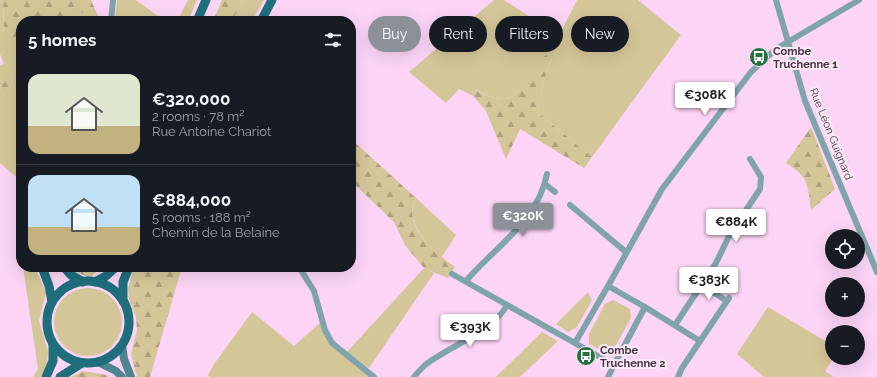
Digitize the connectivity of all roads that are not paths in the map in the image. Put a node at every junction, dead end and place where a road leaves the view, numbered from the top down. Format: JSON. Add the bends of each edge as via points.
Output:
{"nodes":[{"id":1,"x":114,"y":0,"type":"edge"},
{"id":2,"x":206,"y":0,"type":"edge"},
{"id":3,"x":272,"y":0,"type":"edge"},
{"id":4,"x":777,"y":0,"type":"edge"},
{"id":5,"x":859,"y":0,"type":"edge"},
{"id":6,"x":112,"y":16,"type":"edge"},
{"id":7,"x":199,"y":16,"type":"edge"},
{"id":8,"x":264,"y":16,"type":"edge"},
{"id":9,"x":788,"y":43,"type":"junction"},
{"id":10,"x":750,"y":159,"type":"dead end"},
{"id":11,"x":547,"y":174,"type":"dead end"},
{"id":12,"x":545,"y":184,"type":"junction"},
{"id":13,"x":555,"y":192,"type":"dead end"},
{"id":14,"x":570,"y":204,"type":"dead end"},
{"id":15,"x":626,"y":252,"type":"junction"},
{"id":16,"x":44,"y":272,"type":"edge"},
{"id":17,"x":68,"y":272,"type":"edge"},
{"id":18,"x":110,"y":272,"type":"edge"},
{"id":19,"x":127,"y":272,"type":"edge"},
{"id":20,"x":302,"y":272,"type":"edge"},
{"id":21,"x":877,"y":272,"type":"edge"},
{"id":22,"x":452,"y":274,"type":"dead end"},
{"id":23,"x":466,"y":281,"type":"junction"},
{"id":24,"x":83,"y":282,"type":"junction"},
{"id":25,"x":95,"y":282,"type":"junction"},
{"id":26,"x":701,"y":285,"type":"junction"},
{"id":27,"x":608,"y":286,"type":"junction"},
{"id":28,"x":123,"y":301,"type":"junction"},
{"id":29,"x":52,"y":302,"type":"junction"},
{"id":30,"x":507,"y":304,"type":"junction"},
{"id":31,"x":645,"y":307,"type":"junction"},
{"id":32,"x":675,"y":325,"type":"junction"},
{"id":33,"x":700,"y":341,"type":"junction"},
{"id":34,"x":575,"y":343,"type":"junction"},
{"id":35,"x":53,"y":344,"type":"junction"},
{"id":36,"x":122,"y":345,"type":"junction"},
{"id":37,"x":98,"y":362,"type":"junction"},
{"id":38,"x":82,"y":363,"type":"junction"},
{"id":39,"x":614,"y":365,"type":"junction"},
{"id":40,"x":46,"y":377,"type":"edge"},
{"id":41,"x":60,"y":377,"type":"edge"},
{"id":42,"x":122,"y":377,"type":"edge"},
{"id":43,"x":131,"y":377,"type":"edge"},
{"id":44,"x":374,"y":377,"type":"edge"},
{"id":45,"x":414,"y":377,"type":"edge"},
{"id":46,"x":608,"y":377,"type":"edge"},
{"id":47,"x":678,"y":377,"type":"edge"}],
"edges":[{"from":1,"to":6,"type":"street"},
{"from":2,"to":7,"type":"main road"},
{"from":3,"to":8,"type":"main road"},
{"from":4,"to":9,"type":"street","name":"Rue Léon Guignard"},
{"from":5,"to":9,"type":"street"},
{"from":9,"to":15,"type":"street","via":[[769,54],[742,82],[662,189]]},
{"from":9,"to":21,"type":"street","name":"Rue Léon Guignard","via":[[805,102]]},
{"from":10,"to":26,"type":"street","via":[[761,177],[760,189]]},
{"from":11,"to":12,"type":"street"},
{"from":12,"to":13,"type":"street"},
{"from":12,"to":23,"type":"street","via":[[534,208],[523,223]]},
{"from":14,"to":15,"type":"street"},
{"from":15,"to":27,"type":"street"},
{"from":16,"to":29,"type":"main road"},
{"from":17,"to":24,"type":"main road"},
{"from":18,"to":25,"type":"main road"},
{"from":19,"to":28,"type":"main road","via":[[123,282]]},
{"from":20,"to":44,"type":"street","via":[[314,292],[325,330],[332,343]]},
{"from":22,"to":23,"type":"street"},
{"from":23,"to":30,"type":"street"},
{"from":24,"to":25,"type":"main road"},
{"from":24,"to":29,"type":"main road","via":[[63,290]]},
{"from":25,"to":28,"type":"main road","via":[[111,289]]},
{"from":26,"to":32,"type":"street"},
{"from":26,"to":33,"type":"street","via":[[728,300]]},
{"from":27,"to":31,"type":"street"},
{"from":27,"to":34,"type":"street"},
{"from":28,"to":36,"type":"main road","via":[[129,320]]},
{"from":29,"to":35,"type":"main road","via":[[47,319],[49,336]]},
{"from":30,"to":34,"type":"street"},
{"from":30,"to":45,"type":"street","via":[[500,315],[424,366]]},
{"from":31,"to":32,"type":"street"},
{"from":31,"to":39,"type":"street"},
{"from":32,"to":33,"type":"street"},
{"from":33,"to":47,"type":"street"},
{"from":34,"to":39,"type":"street"},
{"from":35,"to":38,"type":"main road","via":[[63,354]]},
{"from":35,"to":40,"type":"main road","via":[[53,361]]},
{"from":36,"to":37,"type":"main road","via":[[114,354]]},
{"from":36,"to":43,"type":"main road"},
{"from":37,"to":38,"type":"main road"},
{"from":37,"to":42,"type":"main road"},
{"from":38,"to":41,"type":"main road"},
{"from":39,"to":46,"type":"street"}]}
